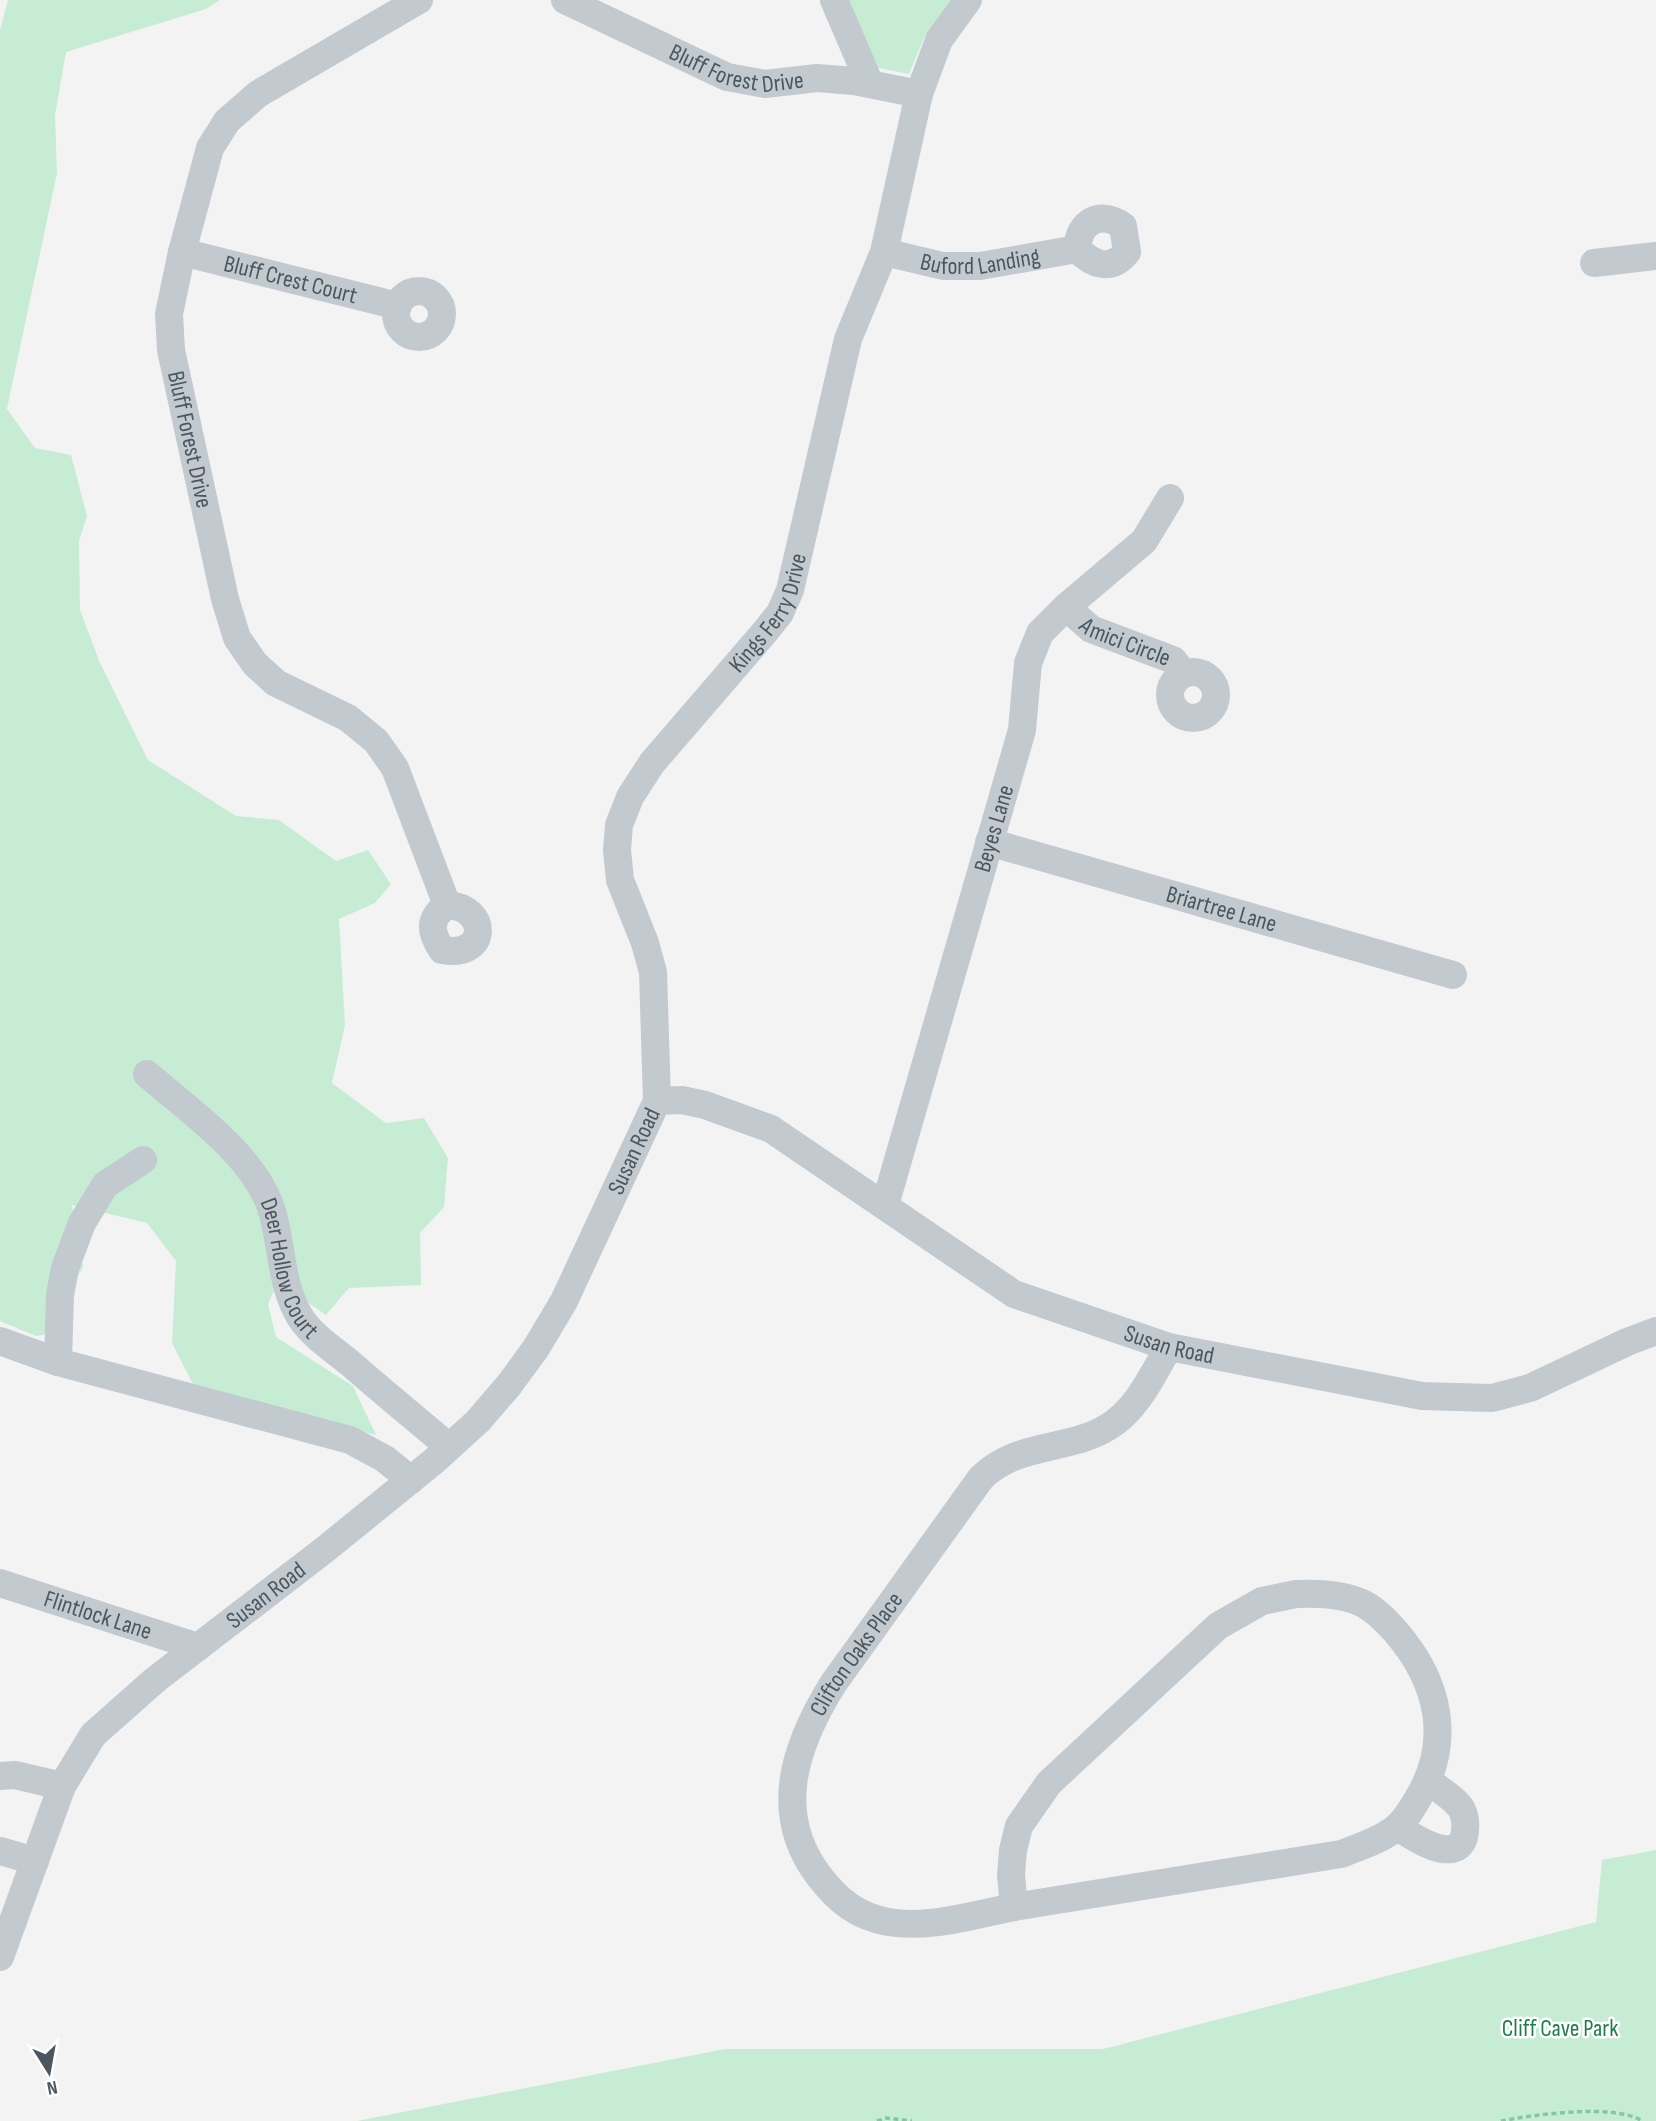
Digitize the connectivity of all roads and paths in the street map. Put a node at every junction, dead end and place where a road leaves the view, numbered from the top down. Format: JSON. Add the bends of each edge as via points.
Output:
{"nodes":[{"id":1,"x":419,"y":0,"type":"edge"},
{"id":2,"x":565,"y":0,"type":"edge"},
{"id":3,"x":834,"y":0,"type":"edge"},
{"id":4,"x":968,"y":0,"type":"edge"},
{"id":5,"x":870,"y":85,"type":"junction"},
{"id":6,"x":919,"y":94,"type":"junction"},
{"id":7,"x":1077,"y":249,"type":"dead end"},
{"id":8,"x":182,"y":252,"type":"junction"},
{"id":9,"x":884,"y":252,"type":"junction"},
{"id":10,"x":1656,"y":256,"type":"edge"},
{"id":11,"x":1594,"y":263,"type":"dead end"},
{"id":12,"x":398,"y":306,"type":"dead end"},
{"id":13,"x":1170,"y":498,"type":"dead end"},
{"id":14,"x":1066,"y":607,"type":"junction"},
{"id":15,"x":1184,"y":674,"type":"dead end"},
{"id":16,"x":989,"y":842,"type":"junction"},
{"id":17,"x":447,"y":905,"type":"dead end"},
{"id":18,"x":1453,"y":975,"type":"dead end"},
{"id":19,"x":147,"y":1074,"type":"dead end"},
{"id":20,"x":657,"y":1101,"type":"junction"},
{"id":21,"x":143,"y":1160,"type":"dead end"},
{"id":22,"x":885,"y":1205,"type":"junction"},
{"id":23,"x":1656,"y":1331,"type":"edge"},
{"id":24,"x":0,"y":1341,"type":"edge"},
{"id":25,"x":1169,"y":1347,"type":"junction"},
{"id":26,"x":58,"y":1362,"type":"junction"},
{"id":27,"x":448,"y":1446,"type":"junction"},
{"id":28,"x":411,"y":1480,"type":"junction"},
{"id":29,"x":0,"y":1583,"type":"edge"},
{"id":30,"x":198,"y":1647,"type":"junction"},
{"id":31,"x":0,"y":1776,"type":"edge"},
{"id":32,"x":1429,"y":1781,"type":"junction"},
{"id":33,"x":62,"y":1786,"type":"junction"},
{"id":34,"x":1398,"y":1827,"type":"junction"},
{"id":35,"x":0,"y":1851,"type":"edge"},
{"id":36,"x":35,"y":1861,"type":"junction"},
{"id":37,"x":1014,"y":1908,"type":"junction"},
{"id":38,"x":0,"y":1957,"type":"edge"},
{"id":39,"x":877,"y":2121,"type":"edge"},
{"id":40,"x":912,"y":2121,"type":"edge"},
{"id":41,"x":1501,"y":2121,"type":"edge"},
{"id":42,"x":1642,"y":2121,"type":"edge"}],
"edges":[{"from":1,"to":8,"type":"street","name":"Bluff Forest Drive","via":[[258,94],[227,121],[210,148]]},
{"from":2,"to":5,"type":"street","name":"Bluff Forest Drive","via":[[727,77],[765,84],[817,78]]},
{"from":3,"to":5,"type":"street"},
{"from":4,"to":6,"type":"street","name":"Kings Ferry Drive","via":[[939,40]]},
{"from":5,"to":6,"type":"street","name":"Bluff Forest Drive"},
{"from":6,"to":9,"type":"street","name":"Kings Ferry Drive"},
{"from":7,"to":9,"type":"street","name":"Buford Landing","via":[[980,267],[943,266]]},
{"from":8,"to":12,"type":"street","name":"Bluff Crest Court"},
{"from":8,"to":17,"type":"street","name":"Bluff Forest Drive","via":[[169,314],[171,350],[237,638],[255,664],[276,682],[348,718],[376,741],[395,768]]},
{"from":9,"to":20,"type":"street","name":"Kings Ferry Drive","via":[[849,339],[790,590],[780,612],[652,763],[629,797],[619,825],[620,880],[653,972]]},
{"from":10,"to":11,"type":"street"},
{"from":13,"to":14,"type":"street","name":"Beyes Lane","via":[[1144,541]]},
{"from":14,"to":15,"type":"street","name":"Amici Circle","via":[[1091,629],[1173,660]]},
{"from":14,"to":16,"type":"street","name":"Beyes Lane","via":[[1041,633],[1028,663],[1021,730]]},
{"from":16,"to":18,"type":"street","name":"Briartree Lane"},
{"from":16,"to":22,"type":"street","name":"Beyes Lane"},
{"from":19,"to":27,"type":"street","name":"Deer Hollow Court","via":[[227,1144],[254,1175],[270,1203],[281,1267],[301,1319]]},
{"from":20,"to":22,"type":"street","name":"Susan Road","via":[[705,1105],[771,1129]]},
{"from":20,"to":27,"type":"street","name":"Susan Road","via":[[564,1301],[536,1348],[478,1420]]},
{"from":21,"to":26,"type":"street","via":[[105,1185],[82,1223],[60,1296]]},
{"from":22,"to":25,"type":"street","name":"Susan Road","via":[[1014,1294]]},
{"from":23,"to":25,"type":"street","name":"Susan Road","via":[[1530,1388],[1492,1398],[1423,1396]]},
{"from":24,"to":26,"type":"street"},
{"from":25,"to":37,"type":"street","name":"Clifton Oaks Place","via":[[1133,1407],[1108,1427],[1005,1460],[981,1478],[832,1684],[800,1749],[791,1813],[808,1862],[842,1904],[863,1915],[914,1924]]},
{"from":26,"to":28,"type":"street","via":[[349,1440],[385,1459]]},
{"from":27,"to":28,"type":"street","name":"Susan Road"},
{"from":28,"to":30,"type":"street","name":"Susan Road"},
{"from":29,"to":30,"type":"street","name":"Flintlock Lane"},
{"from":30,"to":33,"type":"street","name":"Susan Road","via":[[93,1735]]},
{"from":31,"to":33,"type":"street"},
{"from":32,"to":34,"type":"street","name":"Clifton Oaks Place"},
{"from":32,"to":34,"type":"street","via":[[1462,1809],[1466,1827],[1462,1842],[1442,1849],[1425,1845]]},
{"from":32,"to":37,"type":"street","name":"Clifton Oaks Place","via":[[1439,1727],[1432,1691],[1419,1662],[1389,1624],[1363,1603],[1328,1594],[1270,1599],[1218,1626],[1049,1783],[1019,1826],[1011,1875]]},
{"from":33,"to":36,"type":"street","name":"Susan Road"},
{"from":34,"to":37,"type":"street","name":"Clifton Oaks Place","via":[[1341,1854]]},
{"from":35,"to":36,"type":"street"},
{"from":36,"to":38,"type":"street","name":"Susan Road"},
{"from":39,"to":40,"type":"path"},
{"from":41,"to":42,"type":"path","via":[[1566,2113],[1619,2113]]}]}
